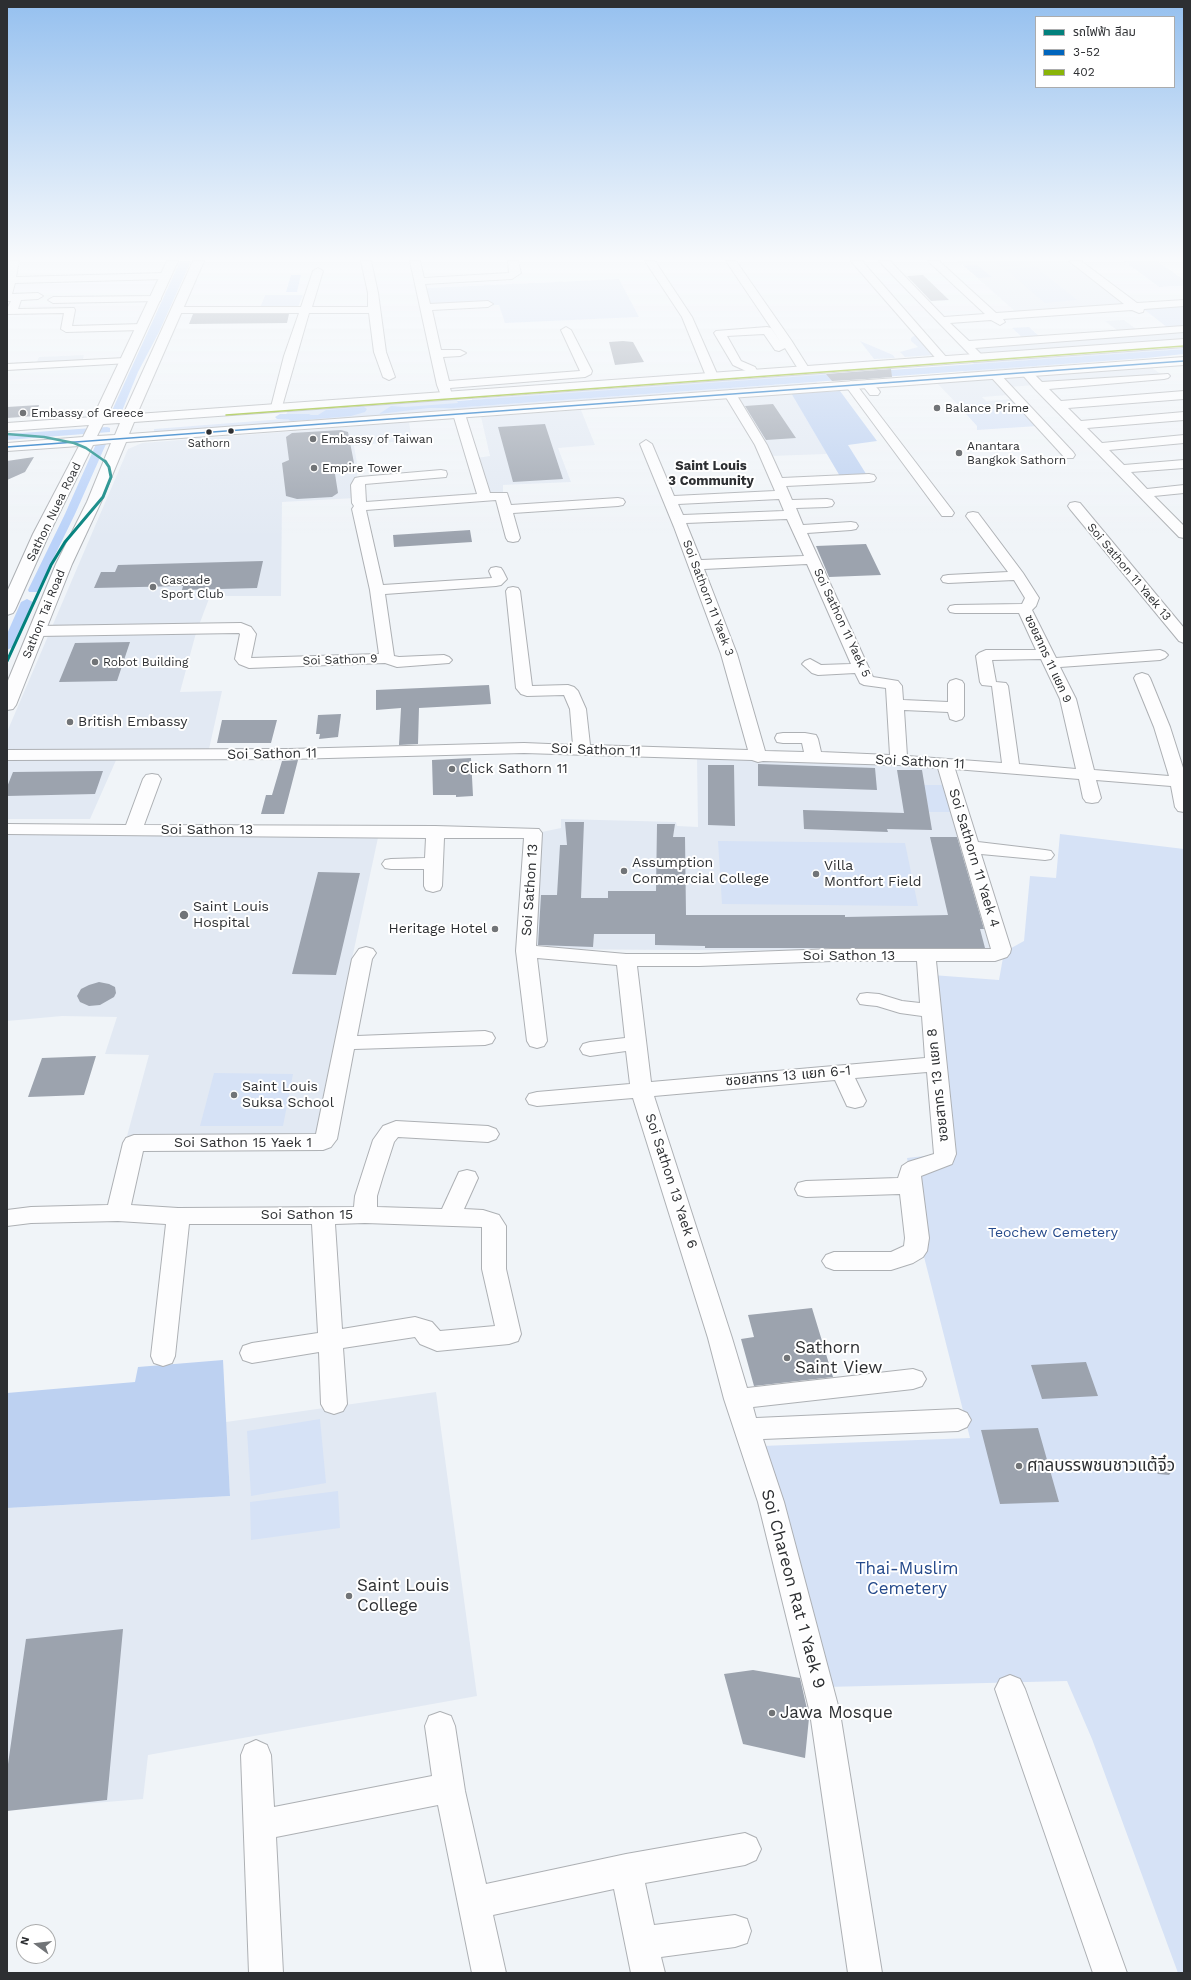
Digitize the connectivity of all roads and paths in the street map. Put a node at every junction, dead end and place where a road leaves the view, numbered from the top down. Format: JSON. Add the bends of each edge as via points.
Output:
{"nodes":[{"id":1,"x":129,"y":353,"type":"edge"},
{"id":2,"x":158,"y":353,"type":"edge"},
{"id":3,"x":291,"y":353,"type":"edge"},
{"id":4,"x":381,"y":353,"type":"edge"},
{"id":5,"x":450,"y":353,"type":"edge"},
{"id":6,"x":577,"y":353,"type":"edge"},
{"id":7,"x":702,"y":353,"type":"edge"},
{"id":8,"x":731,"y":353,"type":"edge"},
{"id":9,"x":793,"y":353,"type":"edge"},
{"id":10,"x":937,"y":353,"type":"edge"},
{"id":11,"x":974,"y":353,"type":"edge"},
{"id":12,"x":1007,"y":353,"type":"edge"},
{"id":13,"x":1046,"y":353,"type":"edge"},
{"id":14,"x":436,"y":354,"type":"joint"},
{"id":15,"x":1010,"y":356,"type":"junction"},
{"id":16,"x":978,"y":358,"type":"junction"},
{"id":17,"x":943,"y":360,"type":"junction"},
{"id":18,"x":125,"y":361,"type":"junction"},
{"id":19,"x":1184,"y":361,"type":"edge"},
{"id":20,"x":1148,"y":363,"type":"junction"},
{"id":21,"x":7,"y":366,"type":"edge"},
{"id":22,"x":804,"y":370,"type":"junction"},
{"id":23,"x":1026,"y":372,"type":"junction"},
{"id":24,"x":753,"y":374,"type":"junction"},
{"id":25,"x":995,"y":375,"type":"junction"},
{"id":26,"x":712,"y":376,"type":"junction"},
{"id":27,"x":1164,"y":376,"type":"junction"},
{"id":28,"x":389,"y":377,"type":"dead end"},
{"id":29,"x":850,"y":385,"type":"junction"},
{"id":30,"x":1038,"y":386,"type":"junction"},
{"id":31,"x":444,"y":390,"type":"junction"},
{"id":32,"x":730,"y":394,"type":"junction"},
{"id":33,"x":1184,"y":394,"type":"edge"},
{"id":34,"x":1058,"y":405,"type":"junction"},
{"id":35,"x":278,"y":407,"type":"junction"},
{"id":36,"x":459,"y":414,"type":"junction"},
{"id":37,"x":177,"y":415,"type":"junction"},
{"id":38,"x":1184,"y":416,"type":"edge"},
{"id":39,"x":128,"y":419,"type":"junction"},
{"id":40,"x":96,"y":421,"type":"junction"},
{"id":41,"x":1076,"y":425,"type":"junction"},
{"id":42,"x":7,"y":427,"type":"edge"},
{"id":43,"x":176,"y":435,"type":"junction"},
{"id":44,"x":1184,"y":439,"type":"edge"},
{"id":45,"x":120,"y":440,"type":"junction"},
{"id":46,"x":87,"y":442,"type":"junction"},
{"id":47,"x":646,"y":444,"type":"dead end"},
{"id":48,"x":7,"y":447,"type":"edge"},
{"id":49,"x":1097,"y":447,"type":"junction"},
{"id":50,"x":1069,"y":455,"type":"dead end"},
{"id":51,"x":1184,"y":464,"type":"edge"},
{"id":52,"x":1120,"y":469,"type":"junction"},
{"id":53,"x":441,"y":474,"type":"dead end"},
{"id":54,"x":869,"y":478,"type":"dead end"},
{"id":55,"x":778,"y":482,"type":"junction"},
{"id":56,"x":1184,"y":489,"type":"edge"},
{"id":57,"x":571,"y":493,"type":"dead end"},
{"id":58,"x":1143,"y":493,"type":"junction"},
{"id":59,"x":484,"y":496,"type":"junction"},
{"id":60,"x":669,"y":500,"type":"junction"},
{"id":61,"x":618,"y":502,"type":"dead end"},
{"id":62,"x":504,"y":503,"type":"junction"},
{"id":63,"x":828,"y":503,"type":"dead end"},
{"id":64,"x":361,"y":506,"type":"junction"},
{"id":65,"x":1075,"y":506,"type":"dead end"},
{"id":66,"x":791,"y":511,"type":"junction"},
{"id":67,"x":947,"y":513,"type":"dead end"},
{"id":68,"x":973,"y":516,"type":"dead end"},
{"id":69,"x":1184,"y":516,"type":"edge"},
{"id":70,"x":1168,"y":518,"type":"junction"},
{"id":71,"x":677,"y":519,"type":"junction"},
{"id":72,"x":852,"y":526,"type":"dead end"},
{"id":73,"x":1184,"y":534,"type":"edge"},
{"id":74,"x":513,"y":538,"type":"dead end"},
{"id":75,"x":812,"y":560,"type":"junction"},
{"id":76,"x":695,"y":566,"type":"junction"},
{"id":77,"x":496,"y":571,"type":"dead end"},
{"id":78,"x":1018,"y":576,"type":"junction"},
{"id":79,"x":948,"y":578,"type":"dead end"},
{"id":80,"x":55,"y":584,"type":"junction"},
{"id":81,"x":377,"y":590,"type":"junction"},
{"id":82,"x":513,"y":591,"type":"dead end"},
{"id":83,"x":9,"y":601,"type":"edge"},
{"id":84,"x":47,"y":606,"type":"junction"},
{"id":85,"x":1024,"y":608,"type":"junction"},
{"id":86,"x":955,"y":609,"type":"dead end"},
{"id":87,"x":37,"y":631,"type":"junction"},
{"id":88,"x":1184,"y":638,"type":"edge"},
{"id":89,"x":1160,"y":655,"type":"dead end"},
{"id":90,"x":386,"y":658,"type":"junction"},
{"id":91,"x":1049,"y":659,"type":"junction"},
{"id":92,"x":444,"y":660,"type":"dead end"},
{"id":93,"x":810,"y":664,"type":"dead end"},
{"id":94,"x":860,"y":668,"type":"junction"},
{"id":95,"x":1142,"y":678,"type":"dead end"},
{"id":96,"x":956,"y":684,"type":"dead end"},
{"id":97,"x":7,"y":705,"type":"edge"},
{"id":98,"x":895,"y":705,"type":"junction"},
{"id":99,"x":783,"y":738,"type":"dead end"},
{"id":100,"x":582,"y":750,"type":"junction"},
{"id":101,"x":7,"y":755,"type":"edge"},
{"id":102,"x":758,"y":757,"type":"junction"},
{"id":103,"x":813,"y":758,"type":"junction"},
{"id":104,"x":899,"y":760,"type":"junction"},
{"id":105,"x":946,"y":764,"type":"junction"},
{"id":106,"x":1011,"y":768,"type":"junction"},
{"id":107,"x":1087,"y":775,"type":"junction"},
{"id":108,"x":152,"y":779,"type":"dead end"},
{"id":109,"x":1182,"y":782,"type":"edge"},
{"id":110,"x":1092,"y":798,"type":"dead end"},
{"id":111,"x":1184,"y":807,"type":"edge"},
{"id":112,"x":7,"y":829,"type":"edge"},
{"id":113,"x":133,"y":830,"type":"junction"},
{"id":114,"x":435,"y":831,"type":"junction"},
{"id":115,"x":971,"y":847,"type":"junction"},
{"id":116,"x":1045,"y":854,"type":"dead end"},
{"id":117,"x":434,"y":863,"type":"junction"},
{"id":118,"x":391,"y":864,"type":"dead end"},
{"id":119,"x":433,"y":886,"type":"dead end"},
{"id":120,"x":526,"y":951,"type":"junction"},
{"id":121,"x":366,"y":952,"type":"dead end"},
{"id":122,"x":1000,"y":953,"type":"joint"},
{"id":123,"x":926,"y":956,"type":"junction"},
{"id":124,"x":626,"y":960,"type":"junction"},
{"id":125,"x":867,"y":999,"type":"dead end"},
{"id":126,"x":931,"y":1010,"type":"junction"},
{"id":127,"x":485,"y":1038,"type":"dead end"},
{"id":128,"x":537,"y":1041,"type":"dead end"},
{"id":129,"x":635,"y":1043,"type":"junction"},
{"id":130,"x":345,"y":1044,"type":"junction"},
{"id":131,"x":590,"y":1049,"type":"dead end"},
{"id":132,"x":935,"y":1064,"type":"junction"},
{"id":133,"x":842,"y":1072,"type":"junction"},
{"id":134,"x":641,"y":1088,"type":"junction"},
{"id":135,"x":537,"y":1099,"type":"dead end"},
{"id":136,"x":855,"y":1101,"type":"dead end"},
{"id":137,"x":488,"y":1134,"type":"dead end"},
{"id":138,"x":467,"y":1178,"type":"dead end"},
{"id":139,"x":911,"y":1186,"type":"junction"},
{"id":140,"x":806,"y":1189,"type":"dead end"},
{"id":141,"x":118,"y":1213,"type":"junction"},
{"id":142,"x":323,"y":1215,"type":"junction"},
{"id":143,"x":365,"y":1215,"type":"junction"},
{"id":144,"x":178,"y":1216,"type":"junction"},
{"id":145,"x":7,"y":1218,"type":"edge"},
{"id":146,"x":449,"y":1218,"type":"junction"},
{"id":147,"x":834,"y":1261,"type":"dead end"},
{"id":148,"x":330,"y":1340,"type":"junction"},
{"id":149,"x":252,"y":1353,"type":"dead end"},
{"id":150,"x":163,"y":1356,"type":"dead end"},
{"id":151,"x":913,"y":1379,"type":"dead end"},
{"id":152,"x":737,"y":1399,"type":"junction"},
{"id":153,"x":334,"y":1404,"type":"dead end"},
{"id":154,"x":958,"y":1420,"type":"dead end"},
{"id":155,"x":747,"y":1429,"type":"junction"},
{"id":156,"x":1010,"y":1689,"type":"dead end"},
{"id":157,"x":440,"y":1726,"type":"dead end"},
{"id":158,"x":256,"y":1755,"type":"dead end"},
{"id":159,"x":450,"y":1788,"type":"junction"},
{"id":160,"x":259,"y":1825,"type":"junction"},
{"id":161,"x":745,"y":1849,"type":"dead end"},
{"id":162,"x":626,"y":1870,"type":"junction"},
{"id":163,"x":474,"y":1902,"type":"junction"},
{"id":164,"x":735,"y":1931,"type":"dead end"},
{"id":165,"x":645,"y":1958,"type":"edge"},
{"id":166,"x":266,"y":1973,"type":"edge"},
{"id":167,"x":488,"y":1973,"type":"edge"},
{"id":168,"x":865,"y":1973,"type":"edge"},
{"id":169,"x":1110,"y":1973,"type":"edge"}],
"edges":[{"from":1,"to":18,"type":"main road","name":"Sathon Nuea Road"},
{"from":2,"to":39,"type":"main road","name":"Sathon Tai Road"},
{"from":3,"to":35,"type":"street"},
{"from":4,"to":28,"type":"street"},
{"from":5,"to":14,"type":"street"},
{"from":6,"to":31,"type":"street","via":[[586,374]]},
{"from":7,"to":26,"type":"street"},
{"from":8,"to":24,"type":"street","via":[[737,363],[751,369]]},
{"from":9,"to":22,"type":"street"},
{"from":10,"to":17,"type":"street"},
{"from":11,"to":16,"type":"street"},
{"from":12,"to":15,"type":"street"},
{"from":13,"to":15,"type":"main road"},
{"from":14,"to":31,"type":"street"},
{"from":15,"to":16,"type":"main road"},
{"from":16,"to":17,"type":"main road"},
{"from":17,"to":22,"type":"main road"},
{"from":18,"to":21,"type":"street"},
{"from":18,"to":40,"type":"main road","name":"Sathon Nuea Road"},
{"from":19,"to":20,"type":"main road"},
{"from":20,"to":23,"type":"main road"},
{"from":20,"to":27,"type":"street"},
{"from":22,"to":24,"type":"main road"},
{"from":23,"to":25,"type":"main road"},
{"from":23,"to":30,"type":"street"},
{"from":24,"to":26,"type":"main road"},
{"from":25,"to":29,"type":"main road","via":[[870,388]]},
{"from":25,"to":50,"type":"street"},
{"from":26,"to":31,"type":"main road"},
{"from":27,"to":30,"type":"street"},
{"from":27,"to":33,"type":"street"},
{"from":29,"to":32,"type":"main road"},
{"from":29,"to":67,"type":"street"},
{"from":30,"to":34,"type":"street"},
{"from":31,"to":35,"type":"main road"},
{"from":32,"to":36,"type":"main road"},
{"from":32,"to":55,"type":"street","name":"Soi Sathon 11 Yaek 5","via":[[757,438]]},
{"from":33,"to":34,"type":"street"},
{"from":34,"to":41,"type":"street"},
{"from":35,"to":37,"type":"main road"},
{"from":36,"to":43,"type":"main road"},
{"from":36,"to":59,"type":"street"},
{"from":37,"to":39,"type":"main road"},
{"from":37,"to":43,"type":"main road","via":[[168,420],[163,427],[167,432]]},
{"from":38,"to":41,"type":"street"},
{"from":39,"to":40,"type":"main road"},
{"from":39,"to":45,"type":"main road","name":"Sathon Tai Road"},
{"from":40,"to":42,"type":"main road"},
{"from":40,"to":46,"type":"main road","name":"Sathon Nuea Road"},
{"from":41,"to":49,"type":"street"},
{"from":43,"to":45,"type":"main road"},
{"from":44,"to":49,"type":"street"},
{"from":45,"to":46,"type":"main road"},
{"from":45,"to":80,"type":"main road","name":"Sathon Tai Road"},
{"from":46,"to":48,"type":"main road"},
{"from":46,"to":83,"type":"main road","name":"Sathon Nuea Road"},
{"from":47,"to":60,"type":"street","name":"Soi Sathorn 11 Yaek 3"},
{"from":49,"to":52,"type":"street"},
{"from":51,"to":52,"type":"street"},
{"from":52,"to":58,"type":"street"},
{"from":53,"to":64,"type":"street","name":"Soi Sathon 9","via":[[360,482],[358,485]]},
{"from":54,"to":55,"type":"street"},
{"from":55,"to":66,"type":"street","name":"Soi Sathon 11 Yaek 5"},
{"from":56,"to":58,"type":"street"},
{"from":57,"to":62,"type":"street"},
{"from":58,"to":70,"type":"street"},
{"from":59,"to":62,"type":"street"},
{"from":59,"to":64,"type":"street"},
{"from":60,"to":66,"type":"street"},
{"from":60,"to":71,"type":"street","name":"Soi Sathorn 11 Yaek 3"},
{"from":61,"to":62,"type":"street"},
{"from":62,"to":74,"type":"street"},
{"from":63,"to":66,"type":"street"},
{"from":64,"to":81,"type":"street","name":"Soi Sathon 9","via":[[359,509]]},
{"from":65,"to":88,"type":"street","name":"Soi Sathon 11 Yaek 13"},
{"from":66,"to":71,"type":"street"},
{"from":66,"to":72,"type":"street"},
{"from":66,"to":75,"type":"street","name":"Soi Sathon 11 Yaek 5"},
{"from":68,"to":78,"type":"street","name":"ซอยสาทร 11 แยก 9"},
{"from":69,"to":70,"type":"street"},
{"from":70,"to":73,"type":"street"},
{"from":71,"to":76,"type":"street","name":"Soi Sathorn 11 Yaek 3"},
{"from":75,"to":76,"type":"street"},
{"from":75,"to":94,"type":"street","name":"Soi Sathon 11 Yaek 5"},
{"from":76,"to":102,"type":"street","name":"Soi Sathorn 11 Yaek 3","via":[[729,654]]},
{"from":77,"to":81,"type":"street","via":[[500,579],[496,582]]},
{"from":78,"to":79,"type":"street"},
{"from":78,"to":85,"type":"street","name":"ซอยสาทร 11 แยก 9","via":[[1032,598],[1029,606]]},
{"from":80,"to":83,"type":"main road","via":[[43,591]]},
{"from":80,"to":84,"type":"main road","name":"Sathon Tai Road"},
{"from":81,"to":90,"type":"street","name":"Soi Sathon 9"},
{"from":82,"to":100,"type":"street","via":[[524,688],[527,691],[568,690],[572,694],[578,709]]},
{"from":83,"to":84,"type":"main road","via":[[40,600]]},
{"from":84,"to":87,"type":"main road","name":"Sathon Tai Road"},
{"from":85,"to":86,"type":"street"},
{"from":85,"to":91,"type":"street","name":"ซอยสาทร 11 แยก 9"},
{"from":87,"to":90,"type":"street","name":"Soi Sathon 9","via":[[241,628],[248,634],[244,662]]},
{"from":87,"to":97,"type":"main road","name":"Sathon Tai Road"},
{"from":89,"to":91,"type":"street"},
{"from":90,"to":92,"type":"street","via":[[397,662]]},
{"from":91,"to":106,"type":"street","via":[[984,656],[994,684]]},
{"from":91,"to":107,"type":"street","name":"ซอยสาทร 11 แยก 9","via":[[1070,703]]},
{"from":93,"to":94,"type":"street","via":[[818,670]]},
{"from":94,"to":98,"type":"street","name":"Soi Sathon 11 Yaek 5","via":[[867,681],[890,683],[894,686]]},
{"from":95,"to":109,"type":"street"},
{"from":96,"to":98,"type":"street","via":[[956,712]]},
{"from":98,"to":104,"type":"street","name":"Soi Sathon 11 Yaek 5"},
{"from":99,"to":103,"type":"street","via":[[810,739]]},
{"from":100,"to":101,"type":"street","name":"Soi Sathon 11","via":[[524,748],[289,754]]},
{"from":100,"to":102,"type":"street","name":"Soi Sathon 11"},
{"from":102,"to":103,"type":"street","name":"Soi Sathon 11"},
{"from":103,"to":104,"type":"street","name":"Soi Sathon 11"},
{"from":104,"to":105,"type":"street","name":"Soi Sathon 11"},
{"from":105,"to":106,"type":"street","name":"Soi Sathon 11"},
{"from":105,"to":115,"type":"street","name":"Soi Sathorn 11 Yaek 4"},
{"from":106,"to":107,"type":"street","name":"Soi Sathon 11"},
{"from":107,"to":109,"type":"street","name":"Soi Sathon 11"},
{"from":107,"to":110,"type":"street","name":"ซอยสาทร 11 แยก 9"},
{"from":108,"to":113,"type":"street"},
{"from":109,"to":111,"type":"street"},
{"from":112,"to":113,"type":"street","name":"Soi Sathon 13"},
{"from":113,"to":114,"type":"street","name":"Soi Sathon 13"},
{"from":114,"to":117,"type":"street"},
{"from":114,"to":120,"type":"street","name":"Soi Sathon 13","via":[[534,833]]},
{"from":115,"to":116,"type":"street"},
{"from":115,"to":122,"type":"street","name":"Soi Sathorn 11 Yaek 4","via":[[1001,949]]},
{"from":117,"to":118,"type":"street"},
{"from":117,"to":119,"type":"street"},
{"from":120,"to":124,"type":"street","name":"Soi Sathon 13"},
{"from":120,"to":128,"type":"street"},
{"from":121,"to":130,"type":"street","name":"Soi Sathon 15 Yaek 1","via":[[362,958]]},
{"from":122,"to":123,"type":"street","name":"Soi Sathon 13"},
{"from":123,"to":124,"type":"street","name":"Soi Sathon 13","via":[[832,955]]},
{"from":123,"to":126,"type":"street","name":"ซอยสาทร 13 แยก 8"},
{"from":124,"to":129,"type":"street","name":"Soi Sathon 13 Yaek 6"},
{"from":125,"to":126,"type":"street","via":[[879,1000],[900,1008]]},
{"from":126,"to":132,"type":"street","name":"ซอยสาทร 13 แยก 8"},
{"from":127,"to":130,"type":"street"},
{"from":129,"to":131,"type":"street"},
{"from":129,"to":134,"type":"street","name":"Soi Sathon 13 Yaek 6"},
{"from":130,"to":141,"type":"street","name":"Soi Sathon 15 Yaek 1","via":[[326,1139],[323,1142],[134,1144]]},
{"from":132,"to":133,"type":"street","name":"ซอยสาทร 13 แยก 6-1"},
{"from":132,"to":139,"type":"street","name":"ซอยสาทร 13 แยก 8","via":[[945,1154],[944,1158],[910,1172]]},
{"from":133,"to":134,"type":"street","name":"ซอยสาทร 13 แยก 6-1"},
{"from":133,"to":136,"type":"street"},
{"from":134,"to":135,"type":"street","name":"ซอยสาทร 13 แยก 6-1"},
{"from":134,"to":152,"type":"street","name":"Soi Sathon 13 Yaek 6"},
{"from":137,"to":143,"type":"street","via":[[396,1129],[391,1131],[384,1140],[372,1176],[366,1196]]},
{"from":138,"to":146,"type":"street"},
{"from":139,"to":140,"type":"street"},
{"from":139,"to":147,"type":"street","name":"ซอยสาทร 13 แยก 8","via":[[916,1251],[891,1261]]},
{"from":141,"to":144,"type":"street","name":"Soi Sathon 15"},
{"from":141,"to":145,"type":"street","name":"Soi Sathon 15"},
{"from":142,"to":143,"type":"street","name":"Soi Sathon 15"},
{"from":142,"to":144,"type":"street","name":"Soi Sathon 15"},
{"from":142,"to":148,"type":"street"},
{"from":143,"to":146,"type":"street","name":"Soi Sathon 15"},
{"from":144,"to":150,"type":"street"},
{"from":146,"to":148,"type":"street","name":"Soi Sathon 15","via":[[483,1218],[491,1221],[494,1226],[494,1269],[509,1334],[437,1341],[429,1337],[423,1329],[415,1328]]},
{"from":148,"to":149,"type":"street"},
{"from":148,"to":153,"type":"street"},
{"from":151,"to":152,"type":"street"},
{"from":152,"to":155,"type":"street","name":"Soi Chareon Rat 1 Yaek 9"},
{"from":154,"to":155,"type":"street"},
{"from":155,"to":168,"type":"street","name":"Soi Chareon Rat 1 Yaek 9","via":[[771,1502],[825,1713]]},
{"from":156,"to":169,"type":"street"},
{"from":157,"to":159,"type":"street"},
{"from":158,"to":160,"type":"street"},
{"from":159,"to":160,"type":"street"},
{"from":159,"to":163,"type":"street"},
{"from":160,"to":166,"type":"street"},
{"from":161,"to":162,"type":"street"},
{"from":162,"to":163,"type":"street"},
{"from":162,"to":165,"type":"street"},
{"from":163,"to":167,"type":"street"},
{"from":164,"to":165,"type":"street"}]}
